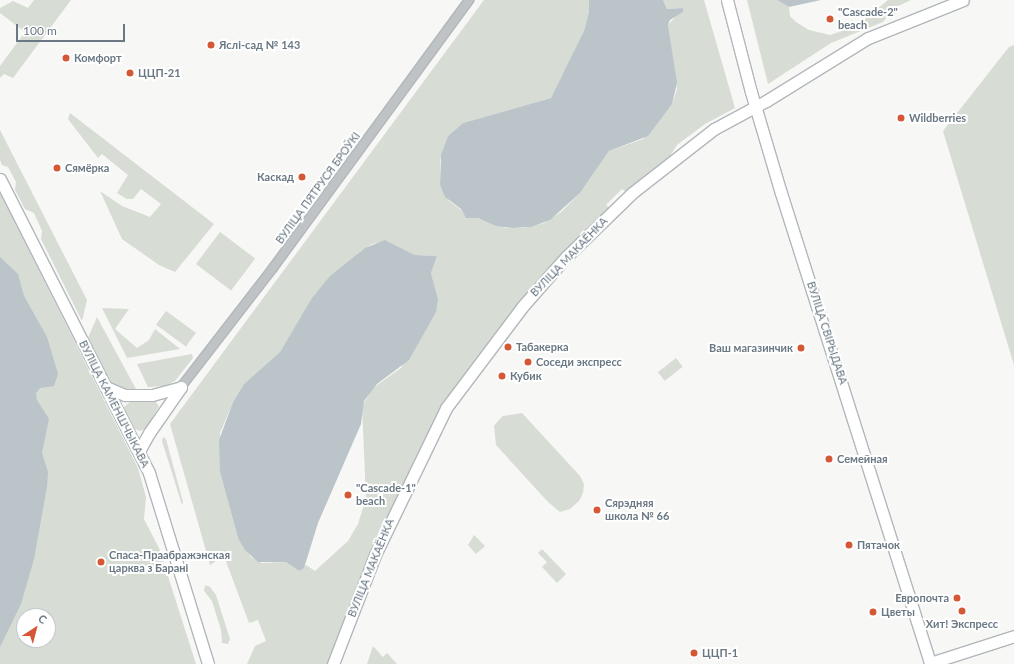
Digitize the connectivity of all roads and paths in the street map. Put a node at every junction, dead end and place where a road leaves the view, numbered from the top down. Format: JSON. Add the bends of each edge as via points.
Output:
{"nodes":[{"id":1,"x":469,"y":0,"type":"edge"},
{"id":2,"x":727,"y":0,"type":"edge"},
{"id":3,"x":963,"y":0,"type":"edge"},
{"id":4,"x":756,"y":107,"type":"junction"},
{"id":5,"x":0,"y":179,"type":"edge"},
{"id":6,"x":106,"y":387,"type":"junction"},
{"id":7,"x":182,"y":387,"type":"junction"},
{"id":8,"x":136,"y":395,"type":"junction"},
{"id":9,"x":152,"y":395,"type":"junction"},
{"id":10,"x":119,"y":414,"type":"junction"},
{"id":11,"x":163,"y":414,"type":"junction"},
{"id":12,"x":129,"y":432,"type":"junction"},
{"id":13,"x":149,"y":433,"type":"junction"},
{"id":14,"x":140,"y":451,"type":"junction"},
{"id":15,"x":1014,"y":636,"type":"edge"},
{"id":16,"x":930,"y":663,"type":"edge"},
{"id":17,"x":208,"y":664,"type":"edge"},
{"id":18,"x":333,"y":664,"type":"edge"}],
"edges":[{"from":1,"to":7,"type":"street","name":"ВУЛІЦА ПЯТРУСЯ БРОЎКІ","via":[[273,268]]},
{"from":2,"to":4,"type":"street","name":"ВУЛІЦА СВІРЫДАВА"},
{"from":3,"to":4,"type":"street","name":"ВУЛІЦА МАКАЁНКА","via":[[868,38]]},
{"from":4,"to":16,"type":"street","name":"ВУЛІЦА СВІРЫДАВА"},
{"from":4,"to":18,"type":"street","name":"ВУЛІЦА МАКАЁНКА","via":[[739,113],[714,129],[632,193],[566,257],[492,346],[446,408],[400,499],[375,555]]},
{"from":5,"to":6,"type":"street","name":"ВУЛІЦА КАМЕНШЧЫКАВА"},
{"from":6,"to":8,"type":"street","via":[[125,395]]},
{"from":6,"to":10,"type":"street","name":"ВУЛІЦА КАМЕНШЧЫКАВА"},
{"from":7,"to":9,"type":"street"},
{"from":7,"to":11,"type":"street"},
{"from":8,"to":9,"type":"street"},
{"from":8,"to":10,"type":"street","via":[[123,402]]},
{"from":9,"to":11,"type":"street","via":[[162,403]]},
{"from":10,"to":12,"type":"street","name":"ВУЛІЦА КАМЕНШЧЫКАВА"},
{"from":11,"to":13,"type":"street"},
{"from":12,"to":13,"type":"street","via":[[142,436]]},
{"from":12,"to":14,"type":"street","name":"ВУЛІЦА КАМЕНШЧЫКАВА"},
{"from":13,"to":14,"type":"street"},
{"from":14,"to":17,"type":"street","name":"ВУЛІЦА КАМЕНШЧЫКАВА"},
{"from":15,"to":16,"type":"street"}]}
